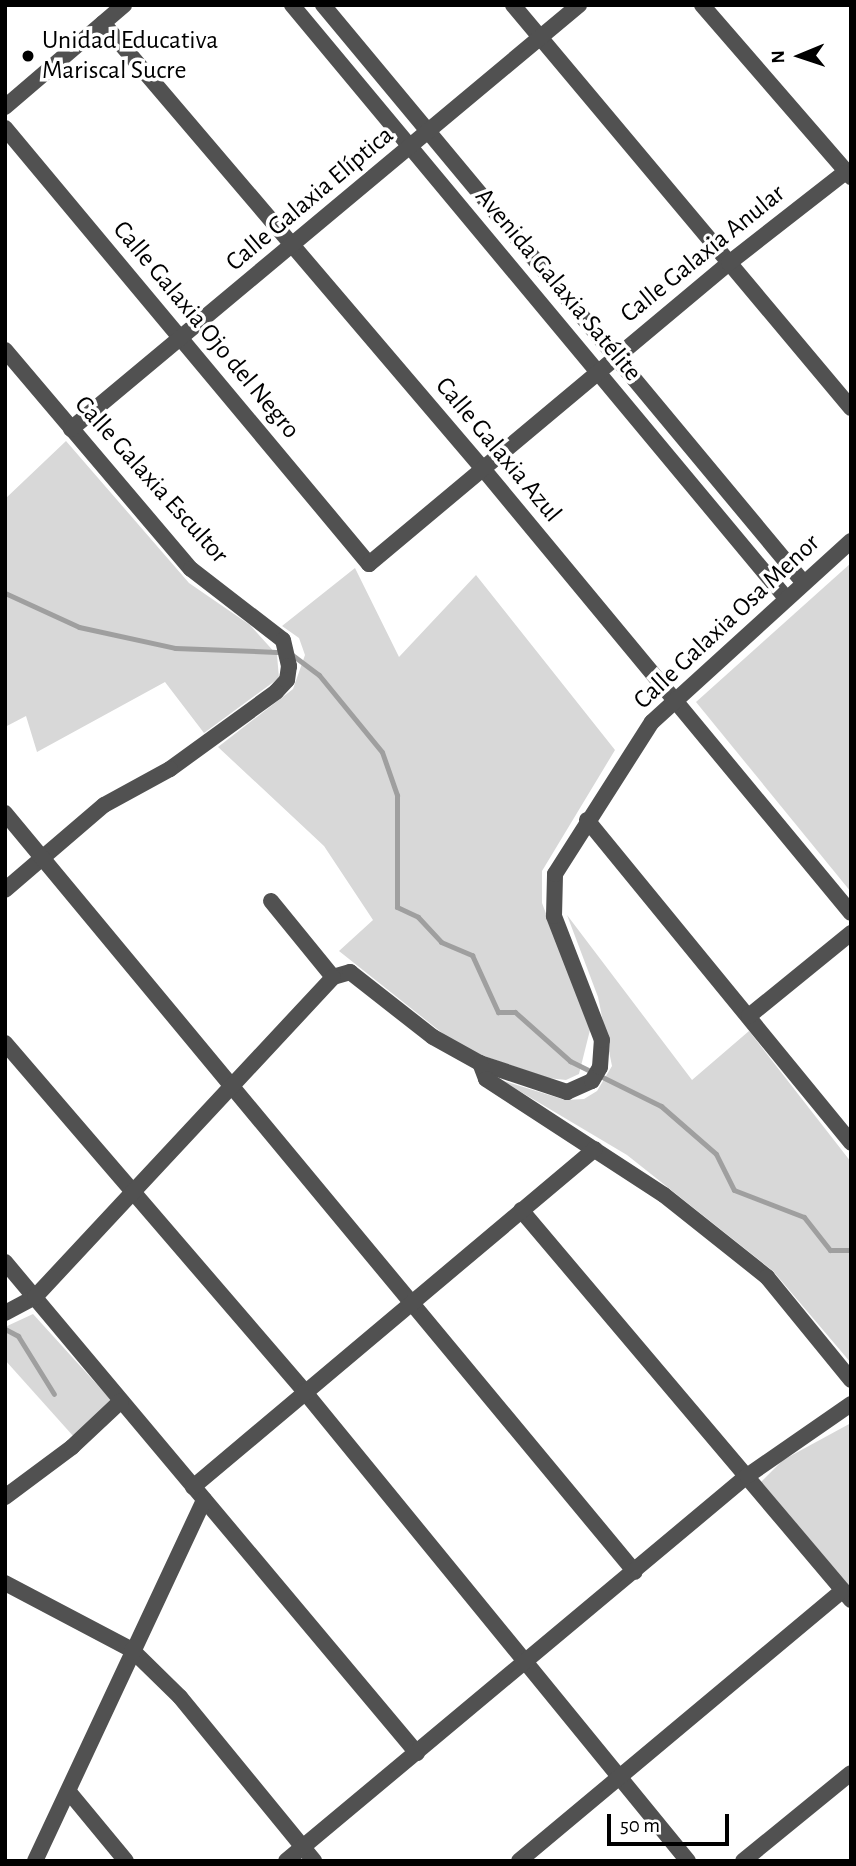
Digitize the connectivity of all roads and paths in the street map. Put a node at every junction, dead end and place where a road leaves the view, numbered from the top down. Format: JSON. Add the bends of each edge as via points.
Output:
{"nodes":[{"id":1,"x":124,"y":5,"type":"edge"},
{"id":2,"x":292,"y":5,"type":"edge"},
{"id":3,"x":323,"y":5,"type":"edge"},
{"id":4,"x":513,"y":5,"type":"edge"},
{"id":5,"x":579,"y":5,"type":"edge"},
{"id":6,"x":702,"y":5,"type":"edge"},
{"id":7,"x":103,"y":23,"type":"junction"},
{"id":8,"x":540,"y":38,"type":"junction"},
{"id":9,"x":5,"y":107,"type":"edge"},
{"id":10,"x":5,"y":128,"type":"edge"},
{"id":11,"x":428,"y":132,"type":"junction"},
{"id":12,"x":410,"y":147,"type":"junction"},
{"id":13,"x":848,"y":175,"type":"edge"},
{"id":14,"x":292,"y":245,"type":"junction"},
{"id":15,"x":729,"y":263,"type":"junction"},
{"id":16,"x":181,"y":339,"type":"junction"},
{"id":17,"x":5,"y":350,"type":"edge"},
{"id":18,"x":615,"y":357,"type":"junction"},
{"id":19,"x":598,"y":372,"type":"junction"},
{"id":20,"x":851,"y":408,"type":"edge"},
{"id":21,"x":71,"y":429,"type":"junction"},
{"id":22,"x":484,"y":470,"type":"junction"},
{"id":23,"x":851,"y":541,"type":"edge"},
{"id":24,"x":369,"y":564,"type":"joint"},
{"id":25,"x":803,"y":582,"type":"junction"},
{"id":26,"x":785,"y":597,"type":"junction"},
{"id":27,"x":673,"y":699,"type":"junction"},
{"id":28,"x":5,"y":813,"type":"edge"},
{"id":29,"x":587,"y":820,"type":"junction"},
{"id":30,"x":41,"y":858,"type":"junction"},
{"id":31,"x":5,"y":890,"type":"edge"},
{"id":32,"x":271,"y":901,"type":"dead end"},
{"id":33,"x":851,"y":913,"type":"edge"},
{"id":34,"x":851,"y":933,"type":"edge"},
{"id":35,"x":333,"y":976,"type":"junction"},
{"id":36,"x":749,"y":1016,"type":"junction"},
{"id":37,"x":5,"y":1043,"type":"edge"},
{"id":38,"x":480,"y":1063,"type":"junction"},
{"id":39,"x":230,"y":1084,"type":"junction"},
{"id":40,"x":851,"y":1143,"type":"edge"},
{"id":41,"x":595,"y":1149,"type":"junction"},
{"id":42,"x":131,"y":1192,"type":"junction"},
{"id":43,"x":521,"y":1210,"type":"junction"},
{"id":44,"x":5,"y":1262,"type":"edge"},
{"id":45,"x":35,"y":1297,"type":"junction"},
{"id":46,"x":411,"y":1302,"type":"junction"},
{"id":47,"x":5,"y":1313,"type":"edge"},
{"id":48,"x":851,"y":1380,"type":"edge"},
{"id":49,"x":304,"y":1391,"type":"junction"},
{"id":50,"x":121,"y":1401,"type":"junction"},
{"id":51,"x":851,"y":1404,"type":"edge"},
{"id":52,"x":747,"y":1476,"type":"junction"},
{"id":53,"x":193,"y":1487,"type":"junction"},
{"id":54,"x":5,"y":1497,"type":"edge"},
{"id":55,"x":204,"y":1500,"type":"junction"},
{"id":56,"x":635,"y":1572,"type":"junction"},
{"id":57,"x":5,"y":1583,"type":"edge"},
{"id":58,"x":847,"y":1595,"type":"edge"},
{"id":59,"x":132,"y":1650,"type":"junction"},
{"id":60,"x":524,"y":1664,"type":"junction"},
{"id":61,"x":416,"y":1753,"type":"junction"},
{"id":62,"x":851,"y":1773,"type":"edge"},
{"id":63,"x":618,"y":1777,"type":"junction"},
{"id":64,"x":69,"y":1792,"type":"junction"},
{"id":65,"x":303,"y":1847,"type":"junction"},
{"id":66,"x":35,"y":1861,"type":"edge"},
{"id":67,"x":126,"y":1861,"type":"edge"},
{"id":68,"x":286,"y":1861,"type":"edge"},
{"id":69,"x":314,"y":1861,"type":"edge"},
{"id":70,"x":519,"y":1861,"type":"edge"},
{"id":71,"x":688,"y":1861,"type":"edge"},
{"id":72,"x":743,"y":1861,"type":"edge"}],
"edges":[{"from":1,"to":7,"type":"street"},
{"from":2,"to":12,"type":"street","name":"Avenida Galaxia Satélite"},
{"from":3,"to":11,"type":"street","name":"Avenida Galaxia Satélite"},
{"from":4,"to":8,"type":"street"},
{"from":5,"to":8,"type":"street","name":"Calle Galaxia Elíptica"},
{"from":6,"to":13,"type":"street"},
{"from":7,"to":9,"type":"street"},
{"from":7,"to":14,"type":"street","name":"Calle Galaxia Azul"},
{"from":8,"to":11,"type":"street","name":"Calle Galaxia Elíptica"},
{"from":8,"to":15,"type":"street"},
{"from":10,"to":16,"type":"street","name":"Calle Galaxia Ojo del Negro"},
{"from":11,"to":12,"type":"street","name":"Calle Galaxia Elíptica"},
{"from":11,"to":18,"type":"street","name":"Avenida Galaxia Satélite"},
{"from":12,"to":14,"type":"street","name":"Calle Galaxia Elíptica"},
{"from":12,"to":19,"type":"street","name":"Avenida Galaxia Satélite"},
{"from":13,"to":15,"type":"street","name":"Calle Galaxia Anular"},
{"from":14,"to":16,"type":"street","name":"Calle Galaxia Elíptica"},
{"from":14,"to":22,"type":"street","name":"Calle Galaxia Azul"},
{"from":15,"to":18,"type":"street","name":"Calle Galaxia Anular"},
{"from":15,"to":20,"type":"street"},
{"from":16,"to":21,"type":"street","name":"Calle Galaxia Elíptica"},
{"from":16,"to":24,"type":"street","name":"Calle Galaxia Ojo del Negro"},
{"from":17,"to":21,"type":"street","name":"Calle Galaxia Escultor"},
{"from":18,"to":19,"type":"street","name":"Calle Galaxia Anular"},
{"from":18,"to":25,"type":"street","name":"Avenida Galaxia Satélite"},
{"from":19,"to":22,"type":"street","name":"Calle Galaxia Anular"},
{"from":19,"to":26,"type":"street","name":"Avenida Galaxia Satélite"},
{"from":21,"to":30,"type":"street","name":"Calle Galaxia Escultor","via":[[191,569],[283,640],[289,666],[287,680],[276,692],[170,769],[104,805]]},
{"from":22,"to":24,"type":"street","name":"Calle Galaxia Anular"},
{"from":22,"to":27,"type":"street","name":"Calle Galaxia Azul"},
{"from":23,"to":25,"type":"street","name":"Calle Galaxia Osa Menor"},
{"from":25,"to":26,"type":"street","name":"Calle Galaxia Osa Menor"},
{"from":26,"to":27,"type":"street","name":"Calle Galaxia Osa Menor"},
{"from":27,"to":29,"type":"street","name":"Calle Galaxia Osa Menor","via":[[652,722]]},
{"from":27,"to":33,"type":"street","name":"Calle Galaxia Azul"},
{"from":28,"to":30,"type":"street"},
{"from":29,"to":36,"type":"street"},
{"from":29,"to":38,"type":"street","name":"Calle Galaxia Osa Menor","via":[[555,874],[552,891],[554,916],[596,1018],[603,1051],[600,1067],[592,1081],[567,1092]]},
{"from":30,"to":31,"type":"street"},
{"from":30,"to":39,"type":"street"},
{"from":32,"to":35,"type":"street"},
{"from":34,"to":36,"type":"street"},
{"from":35,"to":38,"type":"street","name":"Calle Galaxia Osa Menor","via":[[350,972],[433,1037]]},
{"from":35,"to":39,"type":"street"},
{"from":36,"to":40,"type":"street"},
{"from":37,"to":42,"type":"street"},
{"from":38,"to":41,"type":"street","via":[[486,1079]]},
{"from":39,"to":42,"type":"street"},
{"from":39,"to":46,"type":"street"},
{"from":41,"to":43,"type":"street"},
{"from":41,"to":48,"type":"street","via":[[664,1195],[767,1277]]},
{"from":42,"to":45,"type":"street"},
{"from":42,"to":49,"type":"street"},
{"from":43,"to":46,"type":"street"},
{"from":43,"to":52,"type":"street"},
{"from":44,"to":45,"type":"street"},
{"from":45,"to":47,"type":"street"},
{"from":45,"to":50,"type":"street"},
{"from":46,"to":49,"type":"street"},
{"from":46,"to":56,"type":"street"},
{"from":49,"to":53,"type":"street"},
{"from":49,"to":60,"type":"street"},
{"from":50,"to":53,"type":"street"},
{"from":50,"to":54,"type":"street","via":[[72,1447]]},
{"from":51,"to":52,"type":"street"},
{"from":52,"to":56,"type":"street"},
{"from":52,"to":58,"type":"street"},
{"from":53,"to":55,"type":"street"},
{"from":55,"to":59,"type":"street"},
{"from":55,"to":61,"type":"street"},
{"from":56,"to":60,"type":"street"},
{"from":57,"to":59,"type":"street"},
{"from":58,"to":63,"type":"street"},
{"from":59,"to":64,"type":"street"},
{"from":59,"to":65,"type":"street","via":[[180,1697]]},
{"from":60,"to":61,"type":"street"},
{"from":60,"to":63,"type":"street"},
{"from":61,"to":65,"type":"street"},
{"from":62,"to":72,"type":"street"},
{"from":63,"to":70,"type":"street"},
{"from":63,"to":71,"type":"street"},
{"from":64,"to":66,"type":"street"},
{"from":64,"to":67,"type":"street"},
{"from":65,"to":68,"type":"street"},
{"from":65,"to":69,"type":"street"}]}
